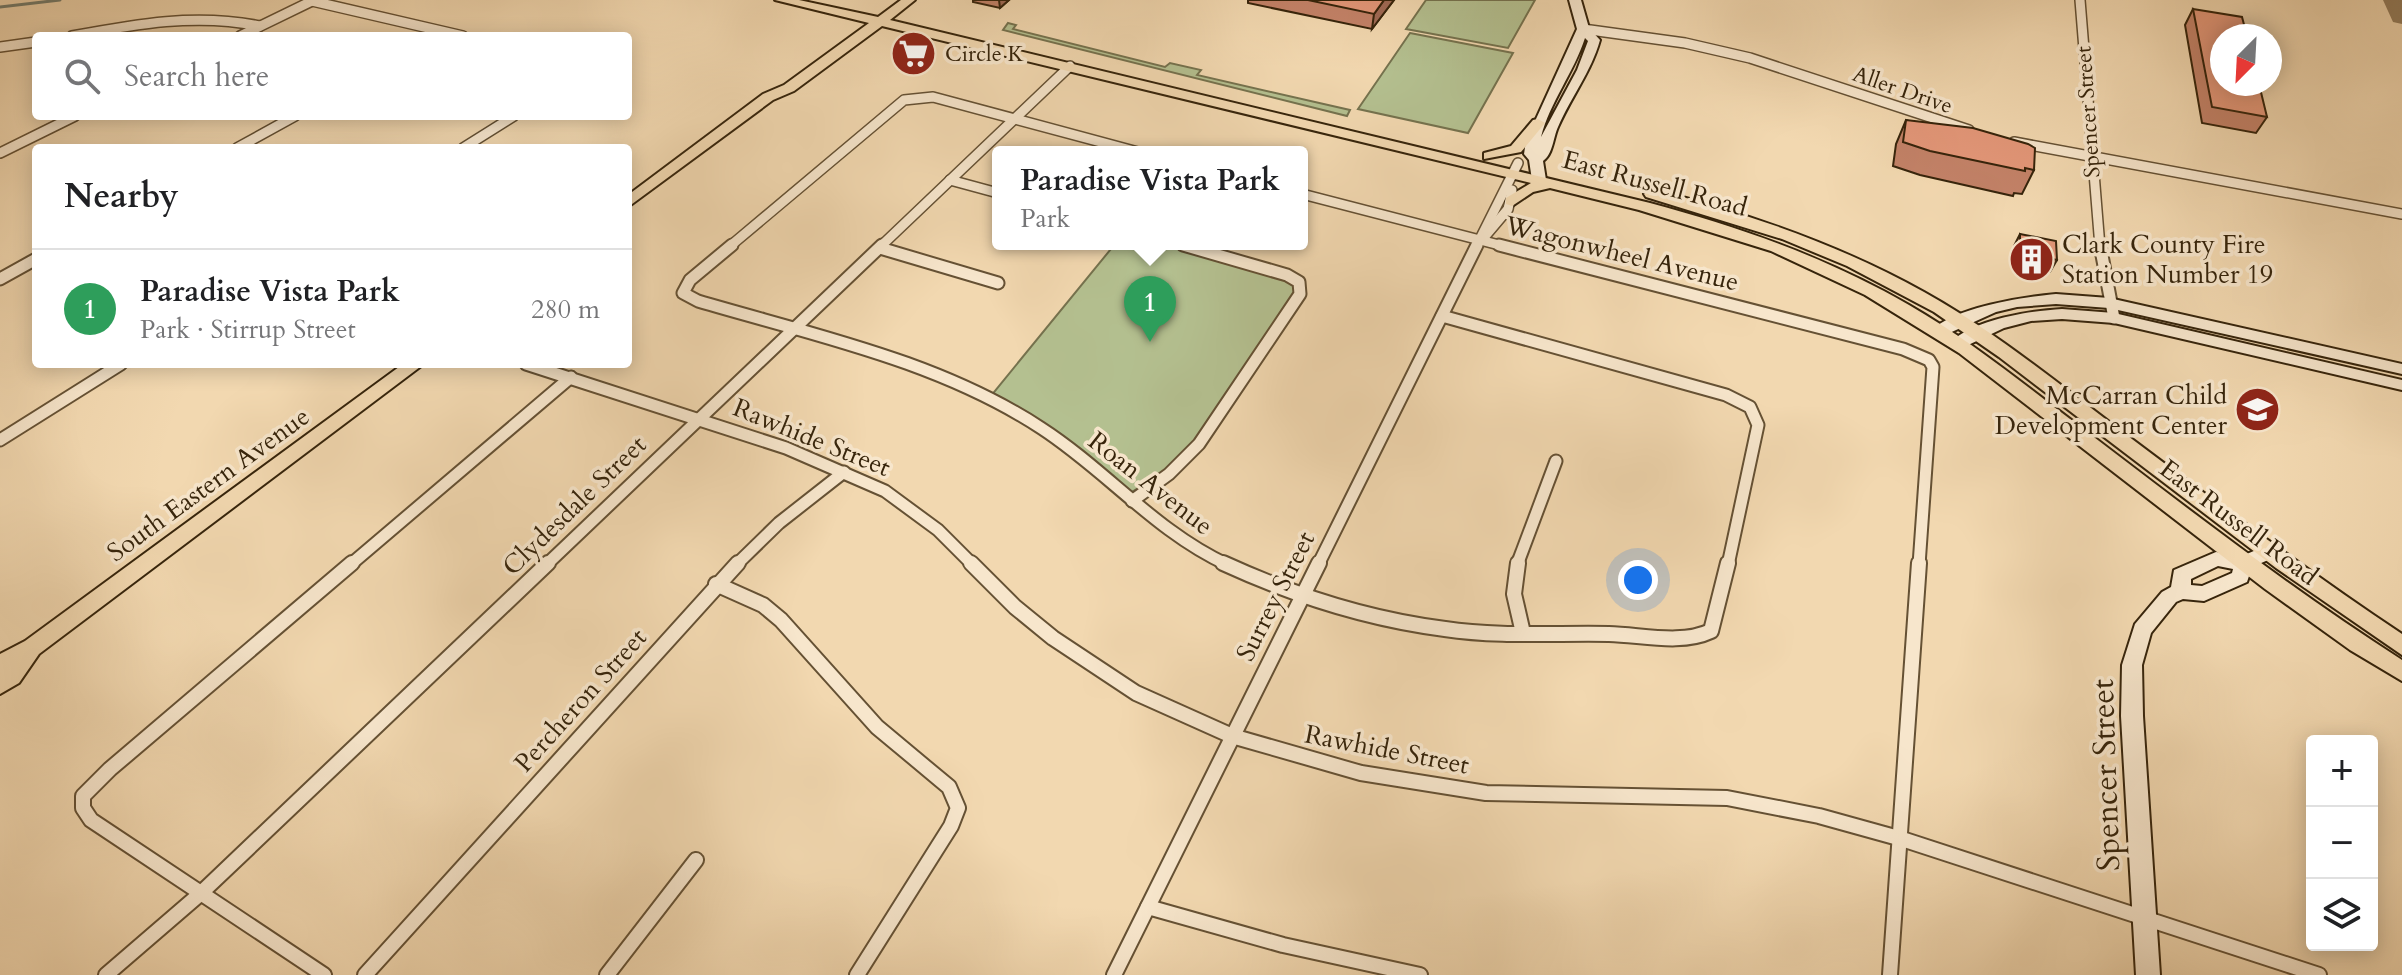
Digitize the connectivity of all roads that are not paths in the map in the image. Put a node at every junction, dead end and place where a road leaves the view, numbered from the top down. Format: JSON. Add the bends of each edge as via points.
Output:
{"nodes":[{"id":1,"x":781,"y":0,"type":"edge"},
{"id":2,"x":824,"y":0,"type":"edge"},
{"id":3,"x":909,"y":0,"type":"edge"},
{"id":4,"x":1575,"y":0,"type":"edge"},
{"id":5,"x":2080,"y":0,"type":"edge"},
{"id":6,"x":313,"y":1,"type":"edge"},
{"id":7,"x":881,"y":12,"type":"edge"},
{"id":8,"x":260,"y":26,"type":"junction"},
{"id":9,"x":1583,"y":29,"type":"junction"},
{"id":10,"x":95,"y":32,"type":"edge"},
{"id":11,"x":248,"y":32,"type":"edge"},
{"id":12,"x":436,"y":32,"type":"edge"},
{"id":13,"x":32,"y":43,"type":"edge"},
{"id":14,"x":0,"y":47,"type":"edge"},
{"id":15,"x":1070,"y":66,"type":"junction"},
{"id":16,"x":1559,"y":84,"type":"junction"},
{"id":17,"x":1171,"y":85,"type":"junction"},
{"id":18,"x":1557,"y":115,"type":"junction"},
{"id":19,"x":67,"y":120,"type":"edge"},
{"id":20,"x":288,"y":120,"type":"edge"},
{"id":21,"x":508,"y":120,"type":"edge"},
{"id":22,"x":1013,"y":120,"type":"junction"},
{"id":23,"x":1538,"y":123,"type":"junction"},
{"id":24,"x":1981,"y":134,"type":"edge"},
{"id":25,"x":2006,"y":140,"type":"edge"},
{"id":26,"x":244,"y":144,"type":"edge"},
{"id":27,"x":469,"y":144,"type":"edge"},
{"id":28,"x":1115,"y":146,"type":"edge"},
{"id":29,"x":0,"y":153,"type":"edge"},
{"id":30,"x":1489,"y":156,"type":"junction"},
{"id":31,"x":2090,"y":156,"type":"junction"},
{"id":32,"x":1540,"y":172,"type":"junction"},
{"id":33,"x":1514,"y":173,"type":"junction"},
{"id":34,"x":950,"y":180,"type":"junction"},
{"id":35,"x":992,"y":191,"type":"edge"},
{"id":36,"x":1308,"y":196,"type":"edge"},
{"id":37,"x":632,"y":201,"type":"edge"},
{"id":38,"x":1512,"y":201,"type":"junction"},
{"id":39,"x":2402,"y":214,"type":"edge"},
{"id":40,"x":1481,"y":240,"type":"junction"},
{"id":41,"x":880,"y":248,"type":"junction"},
{"id":42,"x":1201,"y":250,"type":"edge"},
{"id":43,"x":32,"y":261,"type":"edge"},
{"id":44,"x":0,"y":279,"type":"edge"},
{"id":45,"x":998,"y":283,"type":"dead end"},
{"id":46,"x":2112,"y":311,"type":"junction"},
{"id":47,"x":1442,"y":316,"type":"junction"},
{"id":48,"x":1960,"y":321,"type":"junction"},
{"id":49,"x":795,"y":328,"type":"junction"},
{"id":50,"x":1939,"y":331,"type":"junction"},
{"id":51,"x":1980,"y":333,"type":"junction"},
{"id":52,"x":1958,"y":343,"type":"junction"},
{"id":53,"x":2402,"y":367,"type":"edge"},
{"id":54,"x":115,"y":368,"type":"edge"},
{"id":55,"x":410,"y":368,"type":"edge"},
{"id":56,"x":540,"y":368,"type":"edge"},
{"id":57,"x":571,"y":377,"type":"junction"},
{"id":58,"x":2402,"y":385,"type":"edge"},
{"id":59,"x":700,"y":418,"type":"junction"},
{"id":60,"x":0,"y":440,"type":"edge"},
{"id":61,"x":1556,"y":461,"type":"dead end"},
{"id":62,"x":844,"y":472,"type":"junction"},
{"id":63,"x":1132,"y":501,"type":"junction"},
{"id":64,"x":2268,"y":552,"type":"junction"},
{"id":65,"x":2244,"y":563,"type":"junction"},
{"id":66,"x":716,"y":584,"type":"junction"},
{"id":67,"x":2181,"y":591,"type":"junction"},
{"id":68,"x":1301,"y":597,"type":"junction"},
{"id":69,"x":1523,"y":633,"type":"junction"},
{"id":70,"x":2402,"y":646,"type":"edge"},
{"id":71,"x":33,"y":647,"type":"junction"},
{"id":72,"x":0,"y":664,"type":"edge"},
{"id":73,"x":2402,"y":672,"type":"edge"},
{"id":74,"x":0,"y":685,"type":"edge"},
{"id":75,"x":1232,"y":736,"type":"junction"},
{"id":76,"x":1902,"y":839,"type":"junction"},
{"id":77,"x":696,"y":860,"type":"dead end"},
{"id":78,"x":200,"y":894,"type":"junction"},
{"id":79,"x":1148,"y":907,"type":"junction"},
{"id":80,"x":2144,"y":917,"type":"junction"},
{"id":81,"x":106,"y":975,"type":"edge"},
{"id":82,"x":324,"y":975,"type":"edge"},
{"id":83,"x":365,"y":975,"type":"edge"},
{"id":84,"x":607,"y":975,"type":"edge"},
{"id":85,"x":857,"y":975,"type":"edge"},
{"id":86,"x":1114,"y":975,"type":"edge"},
{"id":87,"x":1420,"y":975,"type":"edge"},
{"id":88,"x":1890,"y":975,"type":"edge"},
{"id":89,"x":2148,"y":975,"type":"edge"},
{"id":90,"x":2319,"y":975,"type":"edge"}],
"edges":[{"from":1,"to":7,"type":"main road","name":"East Russell Road"},
{"from":2,"to":7,"type":"main road","name":"East Russell Road"},
{"from":3,"to":7,"type":"main road"},
{"from":4,"to":9,"type":"street"},
{"from":5,"to":31,"type":"street","name":"Spencer Street"},
{"from":6,"to":8,"type":"street"},
{"from":6,"to":12,"type":"street"},
{"from":7,"to":15,"type":"main road","name":"East Russell Road"},
{"from":7,"to":17,"type":"main road","name":"East Russell Road"},
{"from":7,"to":37,"type":"main road","via":[[789,88],[768,97]]},
{"from":8,"to":10,"type":"street","via":[[234,19],[177,18]]},
{"from":8,"to":11,"type":"street"},
{"from":9,"to":16,"type":"street"},
{"from":9,"to":18,"type":"street","via":[[1594,40],[1592,50]]},
{"from":9,"to":24,"type":"street","name":"Aller Drive","via":[[1750,58]]},
{"from":13,"to":14,"type":"street"},
{"from":15,"to":17,"type":"main road","name":"East Russell Road"},
{"from":15,"to":22,"type":"street","name":"Clydesdale Street"},
{"from":16,"to":18,"type":"street","via":[[1566,90]]},
{"from":16,"to":23,"type":"street"},
{"from":17,"to":30,"type":"main road","name":"East Russell Road"},
{"from":17,"to":33,"type":"main road","name":"East Russell Road"},
{"from":18,"to":32,"type":"street"},
{"from":19,"to":29,"type":"street"},
{"from":20,"to":26,"type":"street"},
{"from":21,"to":27,"type":"street"},
{"from":22,"to":28,"type":"street"},
{"from":22,"to":34,"type":"street","name":"Clydesdale Street"},
{"from":22,"to":49,"type":"street","name":"Roan Avenue","via":[[933,97],[904,100],[690,280],[683,293]]},
{"from":23,"to":30,"type":"main road","via":[[1516,149]]},
{"from":23,"to":32,"type":"street","via":[[1531,154]]},
{"from":25,"to":31,"type":"street"},
{"from":30,"to":33,"type":"main road","name":"East Russell Road"},
{"from":31,"to":39,"type":"street"},
{"from":31,"to":46,"type":"street","name":"Spencer Street","via":[[2096,227]]},
{"from":32,"to":33,"type":"main road","name":"East Russell Road"},
{"from":32,"to":38,"type":"main road"},
{"from":32,"to":48,"type":"main road","name":"East Russell Road","via":[[1699,205],[1773,228],[1867,268]]},
{"from":32,"to":50,"type":"main road","name":"East Russell Road","via":[[1762,241],[1855,282]]},
{"from":33,"to":38,"type":"street"},
{"from":33,"to":40,"type":"street","name":"Surrey Street"},
{"from":34,"to":35,"type":"street"},
{"from":34,"to":41,"type":"street","name":"Clydesdale Street"},
{"from":36,"to":40,"type":"street","name":"Wagonwheel Avenue"},
{"from":38,"to":40,"type":"street","name":"Surrey Street"},
{"from":40,"to":47,"type":"street","name":"Surrey Street"},
{"from":40,"to":76,"type":"street","name":"Wagonwheel Avenue","via":[[1929,360],[1933,367]]},
{"from":41,"to":45,"type":"street"},
{"from":41,"to":49,"type":"street","name":"Clydesdale Street"},
{"from":42,"to":63,"type":"street","via":[[1287,275],[1299,282],[1300,294],[1199,444]]},
{"from":43,"to":44,"type":"street"},
{"from":46,"to":48,"type":"street","via":[[2056,299],[2017,302]]},
{"from":46,"to":51,"type":"street","via":[[2030,316]]},
{"from":46,"to":53,"type":"street"},
{"from":46,"to":58,"type":"street"},
{"from":47,"to":68,"type":"street","name":"Surrey Street"},
{"from":47,"to":69,"type":"street","name":"Roan Avenue","via":[[1726,395],[1750,407],[1758,425],[1715,622],[1705,635],[1692,640]]},
{"from":48,"to":50,"type":"street"},
{"from":48,"to":51,"type":"main road","name":"East Russell Road"},
{"from":49,"to":59,"type":"street","name":"Clydesdale Street"},
{"from":49,"to":63,"type":"street","name":"Roan Avenue","via":[[952,381],[1009,409],[1084,458]]},
{"from":50,"to":52,"type":"main road","name":"East Russell Road"},
{"from":51,"to":52,"type":"street"},
{"from":51,"to":64,"type":"main road","name":"East Russell Road"},
{"from":52,"to":65,"type":"main road","name":"East Russell Road"},
{"from":54,"to":60,"type":"street"},
{"from":55,"to":71,"type":"main road","name":"South Eastern Avenue"},
{"from":56,"to":57,"type":"street","name":"Rawhide Street"},
{"from":57,"to":59,"type":"street","name":"Rawhide Street"},
{"from":57,"to":78,"type":"street","via":[[83,796],[91,820]]},
{"from":59,"to":62,"type":"street","name":"Rawhide Street"},
{"from":59,"to":78,"type":"street","name":"Clydesdale Street"},
{"from":61,"to":69,"type":"street","via":[[1517,565],[1514,594]]},
{"from":62,"to":66,"type":"street","name":"Percheron Street","via":[[779,523]]},
{"from":62,"to":75,"type":"street","name":"Rawhide Street","via":[[885,491],[938,530],[1015,607],[1091,665],[1136,693]]},
{"from":63,"to":68,"type":"street","name":"Roan Avenue","via":[[1215,559]]},
{"from":64,"to":65,"type":"street","name":"Spencer Street"},
{"from":64,"to":70,"type":"main road","name":"East Russell Road"},
{"from":65,"to":67,"type":"street","name":"Spencer Street","via":[[2240,577],[2204,594]]},
{"from":65,"to":67,"type":"street","name":"Spencer Street","via":[[2216,559],[2181,575]]},
{"from":65,"to":73,"type":"main road","name":"East Russell Road"},
{"from":66,"to":83,"type":"street","name":"Percheron Street"},
{"from":66,"to":85,"type":"street","via":[[763,605],[781,620],[877,727],[949,787],[958,808]]},
{"from":67,"to":80,"type":"street","name":"Spencer Street","via":[[2148,620],[2132,665]]},
{"from":68,"to":69,"type":"street","name":"Roan Avenue","via":[[1448,630]]},
{"from":68,"to":75,"type":"street","name":"Surrey Street"},
{"from":71,"to":72,"type":"main road","name":"South Eastern Avenue"},
{"from":71,"to":74,"type":"main road","name":"South Eastern Avenue"},
{"from":75,"to":76,"type":"street","name":"Rawhide Street","via":[[1347,770],[1427,785],[1486,793],[1740,799]]},
{"from":75,"to":79,"type":"street","name":"Surrey Street"},
{"from":76,"to":80,"type":"street","name":"Rawhide Street"},
{"from":76,"to":88,"type":"street"},
{"from":77,"to":84,"type":"street"},
{"from":78,"to":81,"type":"street","name":"Clydesdale Street"},
{"from":78,"to":82,"type":"street"},
{"from":79,"to":86,"type":"street","name":"Surrey Street"},
{"from":79,"to":87,"type":"street","via":[[1303,952]]},
{"from":80,"to":89,"type":"street","name":"Spencer Street"},
{"from":80,"to":90,"type":"street","name":"Rawhide Street"}]}
